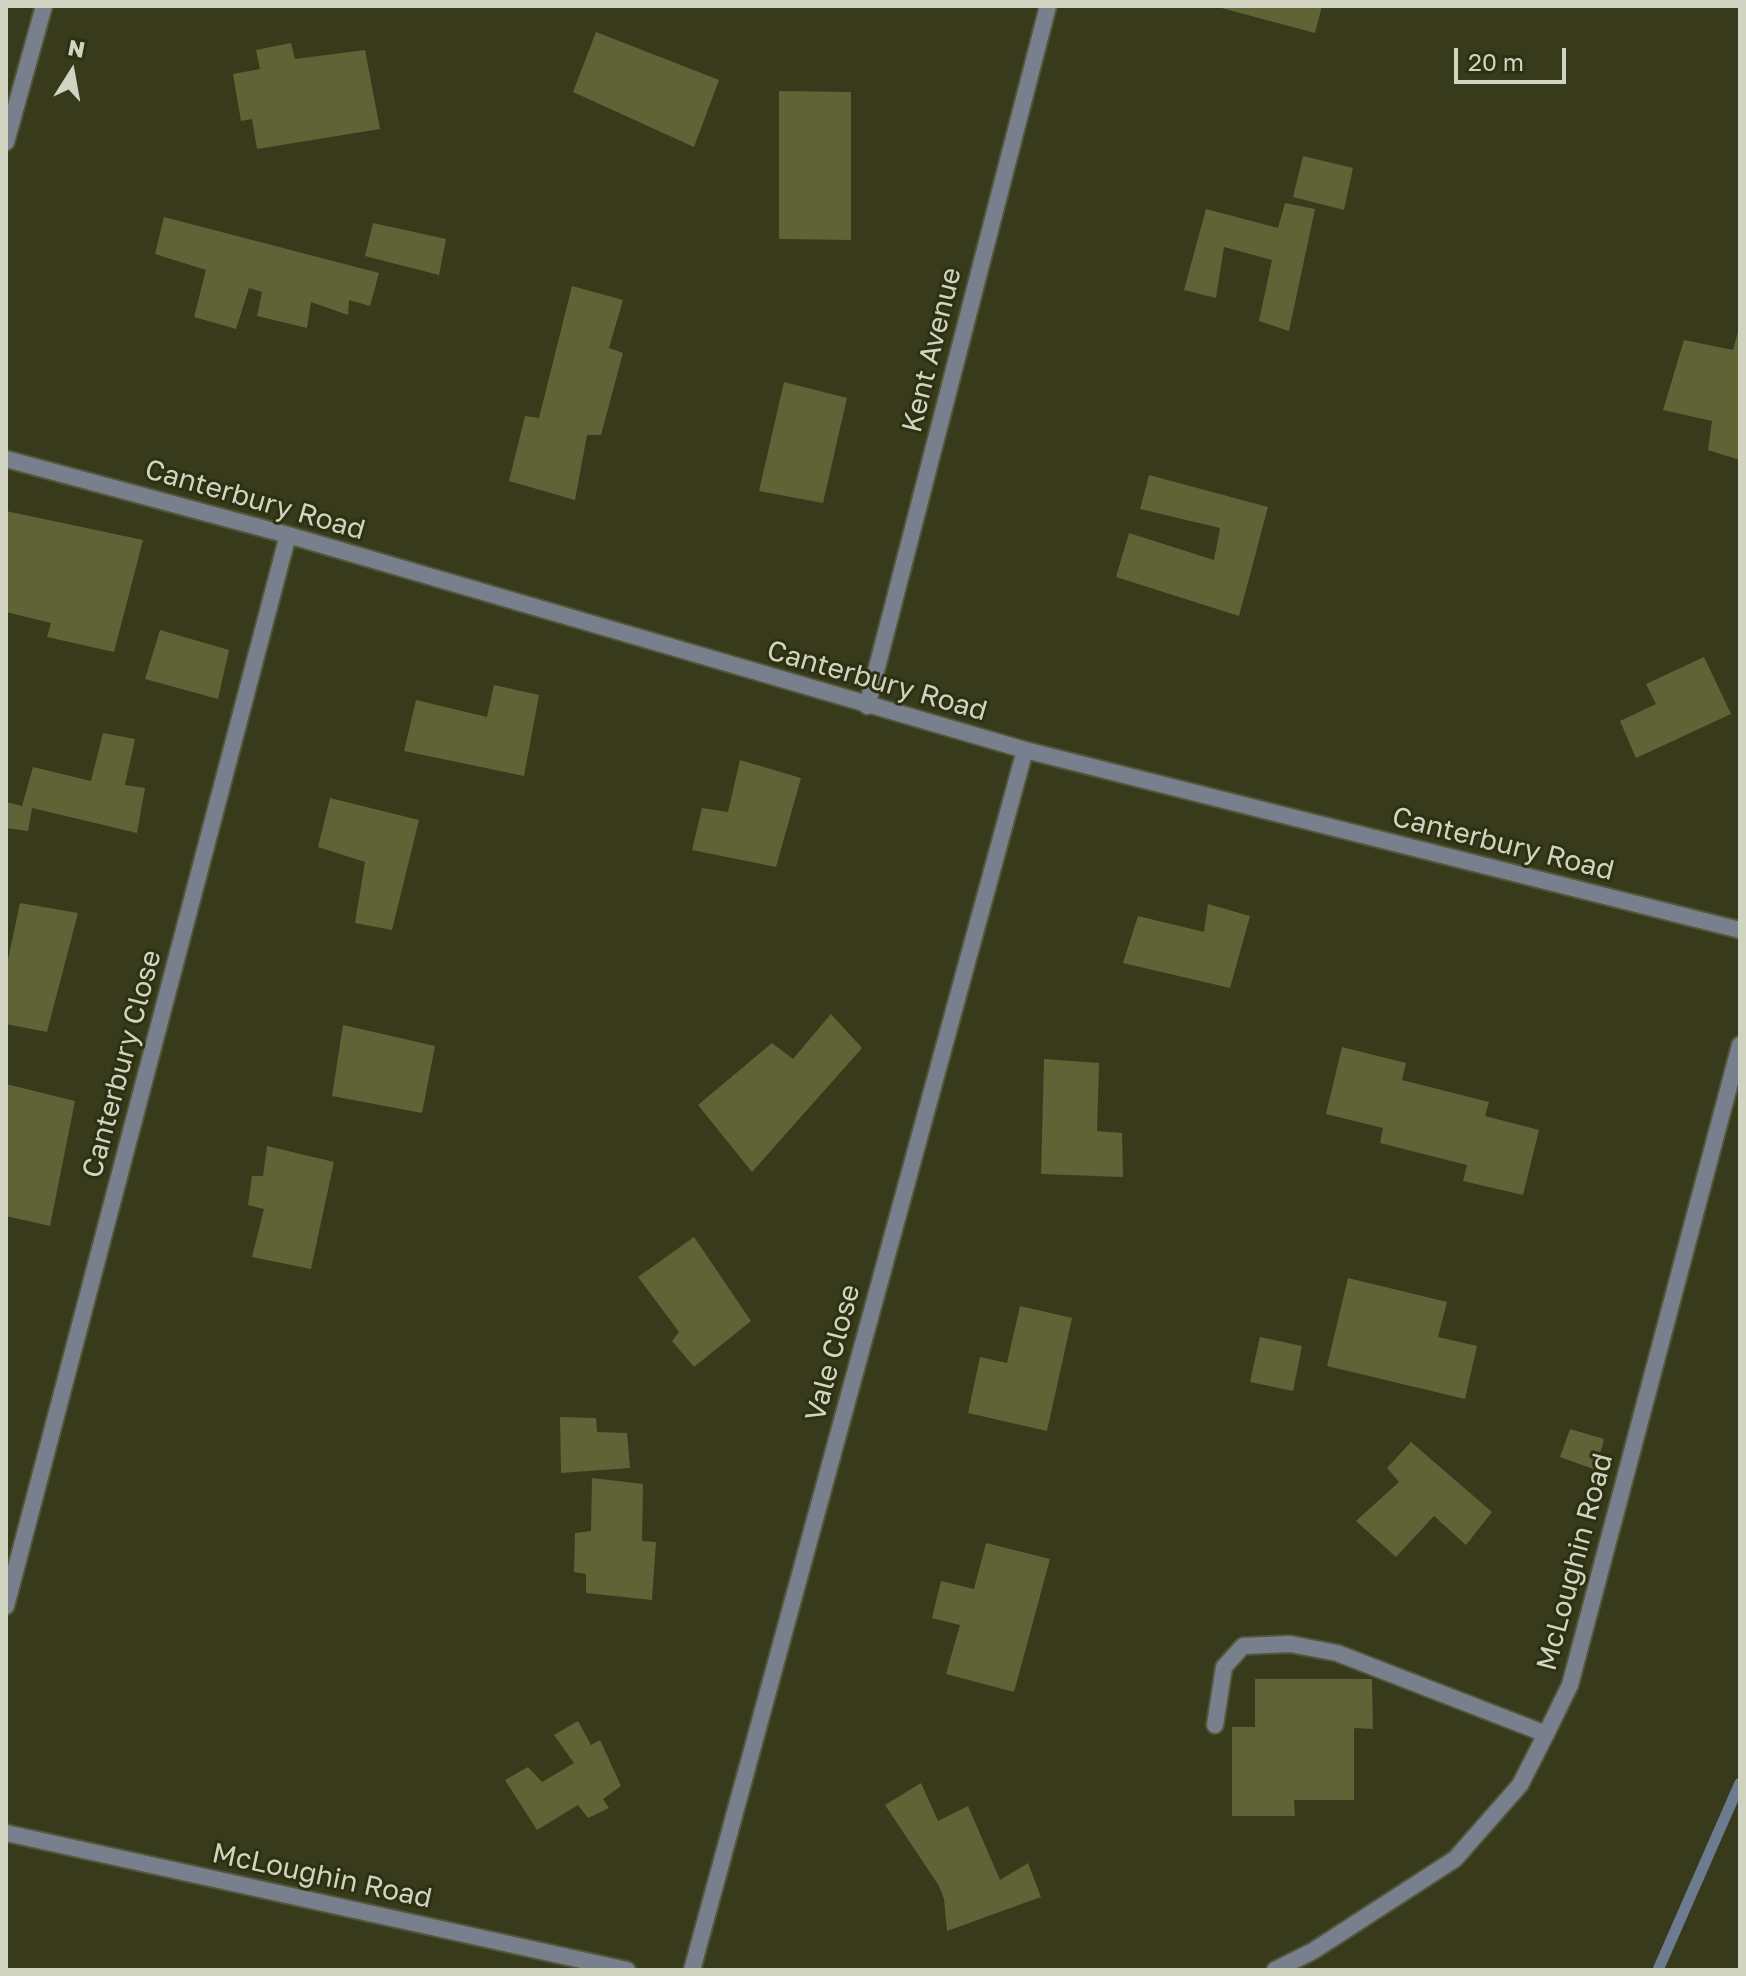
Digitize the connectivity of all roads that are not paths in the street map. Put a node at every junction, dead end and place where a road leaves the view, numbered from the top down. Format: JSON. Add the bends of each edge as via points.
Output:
{"nodes":[{"id":1,"x":44,"y":6,"type":"edge"},
{"id":2,"x":1048,"y":6,"type":"edge"},
{"id":3,"x":6,"y":142,"type":"edge"},
{"id":4,"x":6,"y":459,"type":"edge"},
{"id":5,"x":288,"y":535,"type":"junction"},
{"id":6,"x":867,"y":706,"type":"junction"},
{"id":7,"x":1025,"y":750,"type":"junction"},
{"id":8,"x":1740,"y":930,"type":"edge"},
{"id":9,"x":1740,"y":1045,"type":"edge"},
{"id":10,"x":6,"y":1606,"type":"edge"},
{"id":11,"x":1215,"y":1725,"type":"dead end"},
{"id":12,"x":1546,"y":1734,"type":"junction"},
{"id":13,"x":6,"y":1833,"type":"edge"},
{"id":14,"x":627,"y":1970,"type":"edge"},
{"id":15,"x":692,"y":1970,"type":"edge"},
{"id":16,"x":1275,"y":1970,"type":"edge"}],
"edges":[{"from":1,"to":3,"type":"street"},
{"from":2,"to":6,"type":"street","name":"Kent Avenue"},
{"from":4,"to":5,"type":"street","name":"Canterbury Road"},
{"from":5,"to":6,"type":"street","name":"Canterbury Road"},
{"from":5,"to":10,"type":"street","name":"Canterbury Close"},
{"from":6,"to":7,"type":"street","name":"Canterbury Road"},
{"from":7,"to":8,"type":"street","name":"Canterbury Road"},
{"from":7,"to":15,"type":"street","name":"Vale Close"},
{"from":9,"to":12,"type":"street","name":"McLoughin Road","via":[[1570,1685]]},
{"from":11,"to":12,"type":"street","via":[[1224,1667],[1243,1646],[1290,1644],[1337,1653]]},
{"from":12,"to":16,"type":"street","name":"McLoughin Road","via":[[1520,1785],[1455,1859]]},
{"from":13,"to":14,"type":"street","name":"McLoughin Road"}]}
